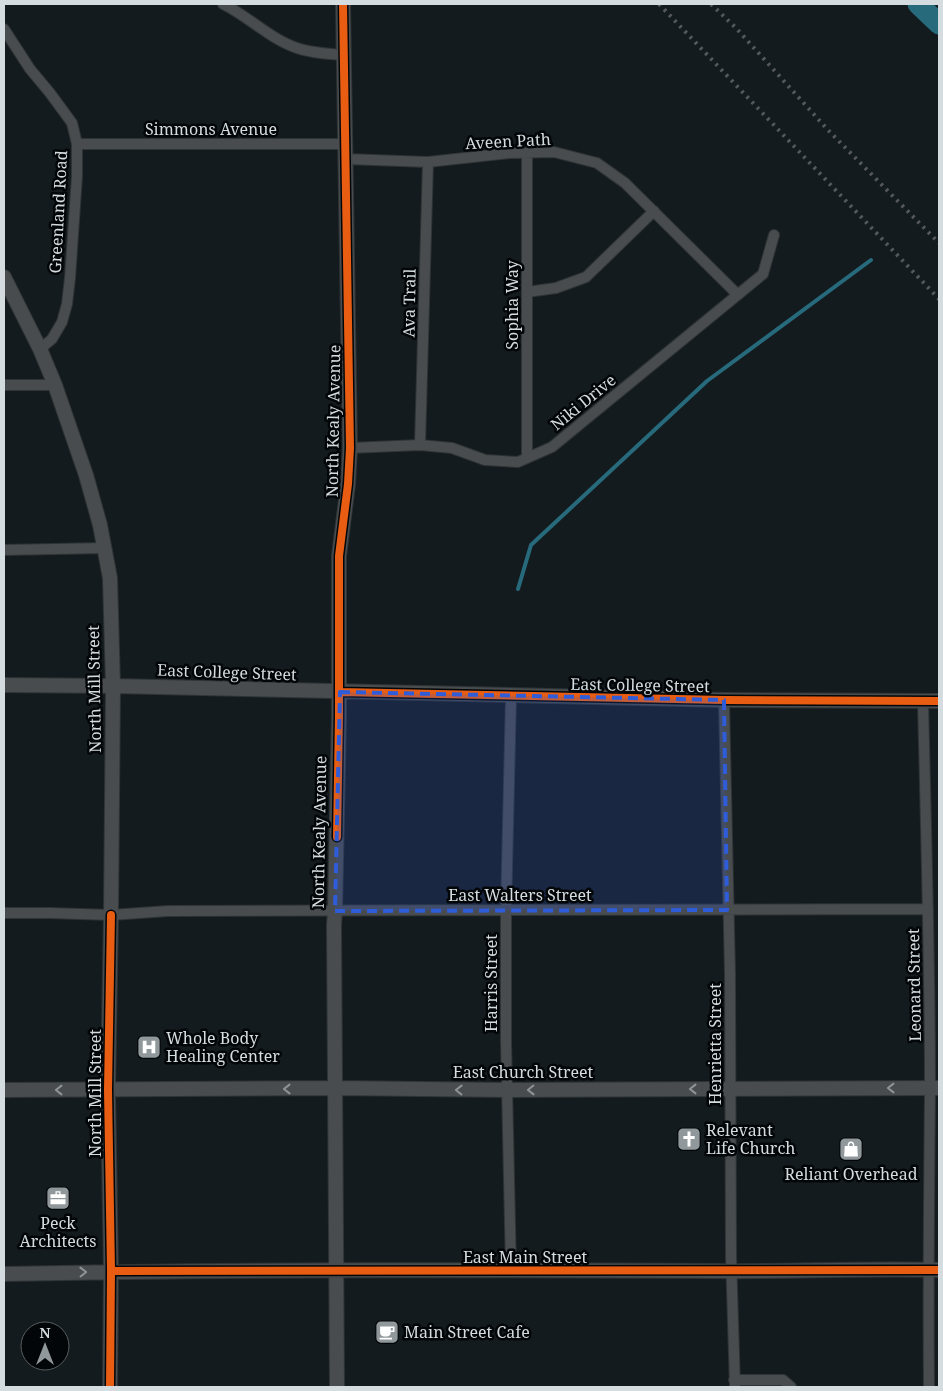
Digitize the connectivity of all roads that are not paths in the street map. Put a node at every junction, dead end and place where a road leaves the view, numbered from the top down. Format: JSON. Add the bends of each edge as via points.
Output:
{"nodes":[{"id":1,"x":223,"y":4,"type":"edge"},
{"id":2,"x":343,"y":4,"type":"edge"},
{"id":3,"x":4,"y":29,"type":"edge"},
{"id":4,"x":344,"y":55,"type":"junction"},
{"id":5,"x":76,"y":144,"type":"junction"},
{"id":6,"x":345,"y":144,"type":"junction"},
{"id":7,"x":527,"y":152,"type":"junction"},
{"id":8,"x":346,"y":159,"type":"junction"},
{"id":9,"x":428,"y":162,"type":"junction"},
{"id":10,"x":654,"y":211,"type":"junction"},
{"id":11,"x":774,"y":235,"type":"dead end"},
{"id":12,"x":4,"y":277,"type":"edge"},
{"id":13,"x":527,"y":292,"type":"junction"},
{"id":14,"x":738,"y":295,"type":"junction"},
{"id":15,"x":40,"y":349,"type":"junction"},
{"id":16,"x":55,"y":384,"type":"junction"},
{"id":17,"x":4,"y":385,"type":"edge"},
{"id":18,"x":420,"y":445,"type":"junction"},
{"id":19,"x":350,"y":448,"type":"junction"},
{"id":20,"x":527,"y":458,"type":"junction"},
{"id":21,"x":105,"y":548,"type":"junction"},
{"id":22,"x":4,"y":550,"type":"edge"},
{"id":23,"x":4,"y":685,"type":"edge"},
{"id":24,"x":113,"y":686,"type":"junction"},
{"id":25,"x":340,"y":692,"type":"junction"},
{"id":26,"x":511,"y":696,"type":"junction"},
{"id":27,"x":724,"y":700,"type":"junction"},
{"id":28,"x":923,"y":701,"type":"junction"},
{"id":29,"x":939,"y":701,"type":"edge"},
{"id":30,"x":928,"y":909,"type":"junction"},
{"id":31,"x":727,"y":910,"type":"junction"},
{"id":32,"x":336,"y":911,"type":"junction"},
{"id":33,"x":506,"y":911,"type":"junction"},
{"id":34,"x":4,"y":913,"type":"edge"},
{"id":35,"x":111,"y":915,"type":"junction"},
{"id":36,"x":336,"y":1088,"type":"junction"},
{"id":37,"x":934,"y":1088,"type":"edge"},
{"id":38,"x":730,"y":1089,"type":"junction"},
{"id":39,"x":4,"y":1090,"type":"edge"},
{"id":40,"x":108,"y":1090,"type":"junction"},
{"id":41,"x":508,"y":1090,"type":"junction"},
{"id":42,"x":511,"y":1270,"type":"junction"},
{"id":43,"x":934,"y":1270,"type":"edge"},
{"id":44,"x":732,"y":1271,"type":"junction"},
{"id":45,"x":111,"y":1272,"type":"junction"},
{"id":46,"x":337,"y":1272,"type":"junction"},
{"id":47,"x":4,"y":1274,"type":"edge"},
{"id":48,"x":734,"y":1384,"type":"edge"},
{"id":49,"x":110,"y":1387,"type":"edge"},
{"id":50,"x":337,"y":1387,"type":"edge"},
{"id":51,"x":792,"y":1387,"type":"edge"},
{"id":52,"x":929,"y":1387,"type":"edge"}],
"edges":[{"from":1,"to":4,"type":"street","via":[[296,48]]},
{"from":2,"to":4,"type":"main road","name":"North Kealy Avenue"},
{"from":3,"to":5,"type":"street","name":"Greenland Road","via":[[72,123]]},
{"from":4,"to":6,"type":"main road","name":"North Kealy Avenue"},
{"from":5,"to":6,"type":"street","name":"Simmons Avenue"},
{"from":5,"to":15,"type":"street","name":"Greenland Road","via":[[75,204],[66,304],[62,322],[52,339]]},
{"from":6,"to":8,"type":"main road","name":"North Kealy Avenue"},
{"from":7,"to":9,"type":"street","name":"Aveen Path"},
{"from":7,"to":10,"type":"street","name":"Aveen Path","via":[[554,152],[597,163],[625,182]]},
{"from":7,"to":13,"type":"street","name":"Sophia Way"},
{"from":8,"to":9,"type":"street","name":"Aveen Path"},
{"from":8,"to":19,"type":"main road","name":"North Kealy Avenue"},
{"from":9,"to":18,"type":"street","name":"Ava Trail"},
{"from":10,"to":13,"type":"street","via":[[586,277],[556,288]]},
{"from":10,"to":14,"type":"street","name":"Aveen Path"},
{"from":11,"to":14,"type":"street","name":"Niki Drive","via":[[762,274]]},
{"from":12,"to":15,"type":"main road","name":"North Mill Street"},
{"from":13,"to":20,"type":"street","name":"Sophia Way"},
{"from":14,"to":20,"type":"street","name":"Niki Drive","via":[[552,447]]},
{"from":15,"to":16,"type":"main road","name":"North Mill Street"},
{"from":16,"to":17,"type":"street"},
{"from":16,"to":21,"type":"main road","name":"North Mill Street","via":[[86,475]]},
{"from":18,"to":19,"type":"street","name":"Niki Drive"},
{"from":18,"to":20,"type":"street","name":"Niki Drive","via":[[452,448],[485,460],[518,462]]},
{"from":19,"to":25,"type":"main road","name":"North Kealy Avenue","via":[[339,556]]},
{"from":21,"to":22,"type":"street"},
{"from":21,"to":24,"type":"main road","name":"North Mill Street","via":[[110,578]]},
{"from":23,"to":24,"type":"main road","name":"East College Street"},
{"from":24,"to":25,"type":"main road","name":"East College Street"},
{"from":24,"to":35,"type":"main road","name":"North Mill Street"},
{"from":25,"to":26,"type":"main road","name":"East College Street"},
{"from":25,"to":32,"type":"main road","name":"North Kealy Avenue"},
{"from":26,"to":27,"type":"main road","name":"East College Street"},
{"from":26,"to":33,"type":"street","name":"Harris Street"},
{"from":27,"to":28,"type":"main road","name":"East College Street"},
{"from":27,"to":31,"type":"street","name":"Henrietta Street"},
{"from":28,"to":29,"type":"main road","name":"East College Street"},
{"from":28,"to":30,"type":"street","name":"Leonard Street"},
{"from":30,"to":31,"type":"street","name":"East Walters Street"},
{"from":30,"to":37,"type":"street","name":"Leonard Street"},
{"from":31,"to":33,"type":"street","name":"East Walters Street"},
{"from":31,"to":38,"type":"street","name":"Henrietta Street"},
{"from":32,"to":33,"type":"street","name":"East Walters Street"},
{"from":32,"to":35,"type":"street","name":"East Walters Street","via":[[168,911]]},
{"from":32,"to":36,"type":"main road","name":"North Kealy Avenue"},
{"from":33,"to":41,"type":"street","name":"Harris Street"},
{"from":34,"to":35,"type":"street","name":"East Walters Street"},
{"from":35,"to":40,"type":"main road","name":"North Mill Street"},
{"from":36,"to":40,"type":"main road","name":"East Church Street","one_way":true},
{"from":41,"to":36,"type":"main road","name":"East Church Street","one_way":true},
{"from":36,"to":46,"type":"main road","name":"North Kealy Avenue"},
{"from":37,"to":38,"type":"main road","name":"East Church Street","one_way":true},
{"from":37,"to":43,"type":"street","name":"Leonard Street"},
{"from":38,"to":41,"type":"main road","name":"East Church Street","one_way":true},
{"from":38,"to":44,"type":"street","name":"Henrietta Street"},
{"from":40,"to":39,"type":"main road","name":"East Church Street","one_way":true},
{"from":40,"to":45,"type":"main road","name":"North Mill Street"},
{"from":41,"to":42,"type":"street","name":"Harris Street"},
{"from":42,"to":44,"type":"main road","name":"East Main Street"},
{"from":42,"to":46,"type":"main road","name":"East Main Street"},
{"from":43,"to":44,"type":"main road","name":"East Main Street"},
{"from":43,"to":52,"type":"street","name":"Leonard Street"},
{"from":44,"to":48,"type":"street","name":"Henrietta Street"},
{"from":45,"to":46,"type":"main road","name":"East Main Street"},
{"from":47,"to":45,"type":"main road","name":"East Main Street","one_way":true},
{"from":45,"to":49,"type":"main road","name":"North Mill Street"},
{"from":46,"to":50,"type":"main road","name":"North Kealy Avenue"},
{"from":48,"to":51,"type":"street","via":[[783,1380]]}]}
